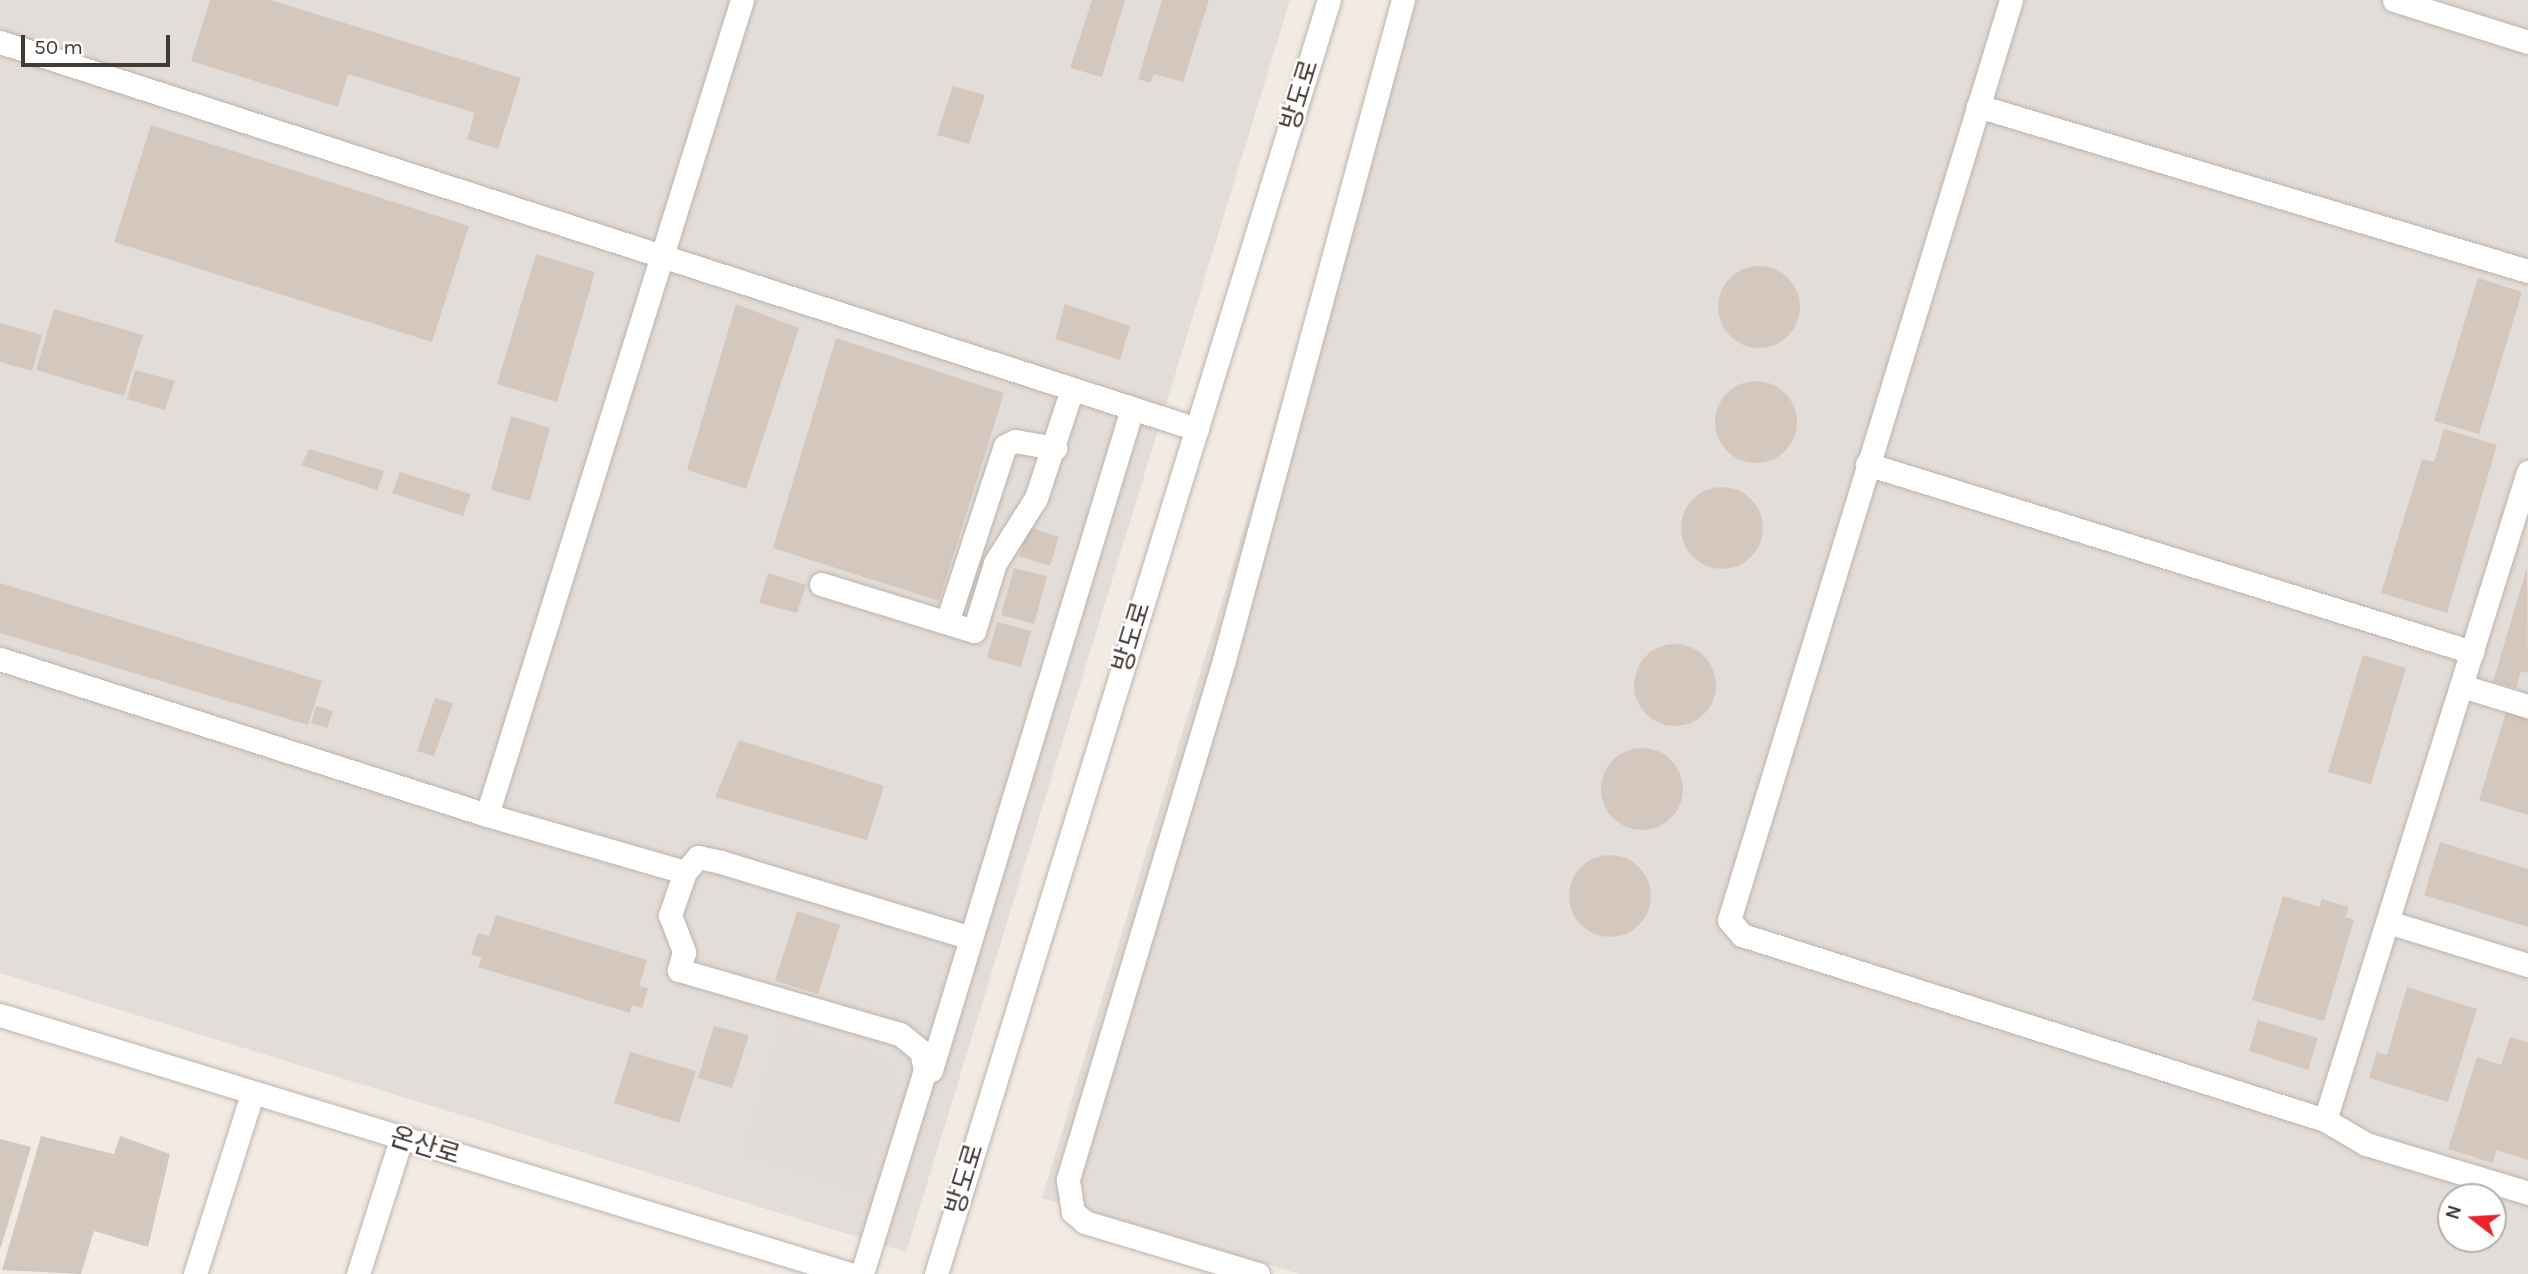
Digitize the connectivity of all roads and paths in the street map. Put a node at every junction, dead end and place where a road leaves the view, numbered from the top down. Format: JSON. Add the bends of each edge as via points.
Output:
{"nodes":[{"id":1,"x":742,"y":0,"type":"edge"},
{"id":2,"x":1329,"y":0,"type":"edge"},
{"id":3,"x":1403,"y":0,"type":"edge"},
{"id":4,"x":2011,"y":0,"type":"edge"},
{"id":5,"x":2394,"y":0,"type":"edge"},
{"id":6,"x":0,"y":42,"type":"edge"},
{"id":7,"x":2528,"y":42,"type":"edge"},
{"id":8,"x":1978,"y":106,"type":"junction"},
{"id":9,"x":662,"y":256,"type":"junction"},
{"id":10,"x":2528,"y":271,"type":"edge"},
{"id":11,"x":1072,"y":389,"type":"junction"},
{"id":12,"x":1132,"y":409,"type":"junction"},
{"id":13,"x":1196,"y":429,"type":"junction"},
{"id":14,"x":1055,"y":448,"type":"junction"},
{"id":15,"x":1867,"y":464,"type":"junction"},
{"id":16,"x":2528,"y":472,"type":"edge"},
{"id":17,"x":821,"y":584,"type":"dead end"},
{"id":18,"x":947,"y":622,"type":"junction"},
{"id":19,"x":2472,"y":652,"type":"junction"},
{"id":20,"x":0,"y":659,"type":"edge"},
{"id":21,"x":2462,"y":686,"type":"junction"},
{"id":22,"x":2528,"y":706,"type":"edge"},
{"id":23,"x":487,"y":815,"type":"junction"},
{"id":24,"x":685,"y":872,"type":"junction"},
{"id":25,"x":2388,"y":922,"type":"junction"},
{"id":26,"x":971,"y":938,"type":"junction"},
{"id":27,"x":2528,"y":965,"type":"edge"},
{"id":28,"x":0,"y":1015,"type":"edge"},
{"id":29,"x":925,"y":1070,"type":"junction"},
{"id":30,"x":252,"y":1094,"type":"junction"},
{"id":31,"x":2325,"y":1120,"type":"junction"},
{"id":32,"x":401,"y":1139,"type":"junction"},
{"id":33,"x":2528,"y":1193,"type":"edge"},
{"id":34,"x":195,"y":1274,"type":"edge"},
{"id":35,"x":358,"y":1274,"type":"edge"},
{"id":36,"x":850,"y":1274,"type":"edge"},
{"id":37,"x":862,"y":1274,"type":"edge"},
{"id":38,"x":936,"y":1274,"type":"edge"},
{"id":39,"x":1258,"y":1274,"type":"edge"}],
"edges":[{"from":1,"to":9,"type":"street"},
{"from":2,"to":13,"type":"street","name":"방도로"},
{"from":3,"to":39,"type":"street","via":[[1224,660],[1068,1179],[1073,1212],[1085,1222]]},
{"from":4,"to":8,"type":"street"},
{"from":5,"to":7,"type":"street"},
{"from":6,"to":9,"type":"street"},
{"from":8,"to":10,"type":"street"},
{"from":8,"to":15,"type":"street"},
{"from":9,"to":11,"type":"street"},
{"from":9,"to":23,"type":"street"},
{"from":11,"to":12,"type":"street"},
{"from":11,"to":14,"type":"street"},
{"from":12,"to":13,"type":"street"},
{"from":12,"to":26,"type":"street"},
{"from":13,"to":38,"type":"street","name":"방도로"},
{"from":14,"to":18,"type":"street","via":[[1037,498],[995,563],[974,631]]},
{"from":14,"to":18,"type":"street","via":[[1015,441],[1005,446]]},
{"from":15,"to":19,"type":"street"},
{"from":15,"to":31,"type":"street","via":[[1728,911],[1733,928],[1742,935]]},
{"from":16,"to":19,"type":"street"},
{"from":17,"to":18,"type":"street"},
{"from":19,"to":21,"type":"street"},
{"from":20,"to":23,"type":"street"},
{"from":21,"to":22,"type":"street"},
{"from":21,"to":25,"type":"street"},
{"from":23,"to":24,"type":"street"},
{"from":24,"to":26,"type":"street","via":[[698,857],[722,862]]},
{"from":24,"to":29,"type":"street","via":[[670,915],[684,952],[679,970],[900,1034],[920,1051]]},
{"from":25,"to":27,"type":"street"},
{"from":25,"to":31,"type":"street"},
{"from":26,"to":29,"type":"street","via":[[931,1070]]},
{"from":28,"to":30,"type":"street","name":"온산로"},
{"from":29,"to":37,"type":"street"},
{"from":30,"to":32,"type":"street","name":"온산로"},
{"from":30,"to":34,"type":"street"},
{"from":31,"to":33,"type":"street","via":[[2367,1144]]},
{"from":32,"to":35,"type":"street"},
{"from":32,"to":36,"type":"street","name":"온산로"}]}
